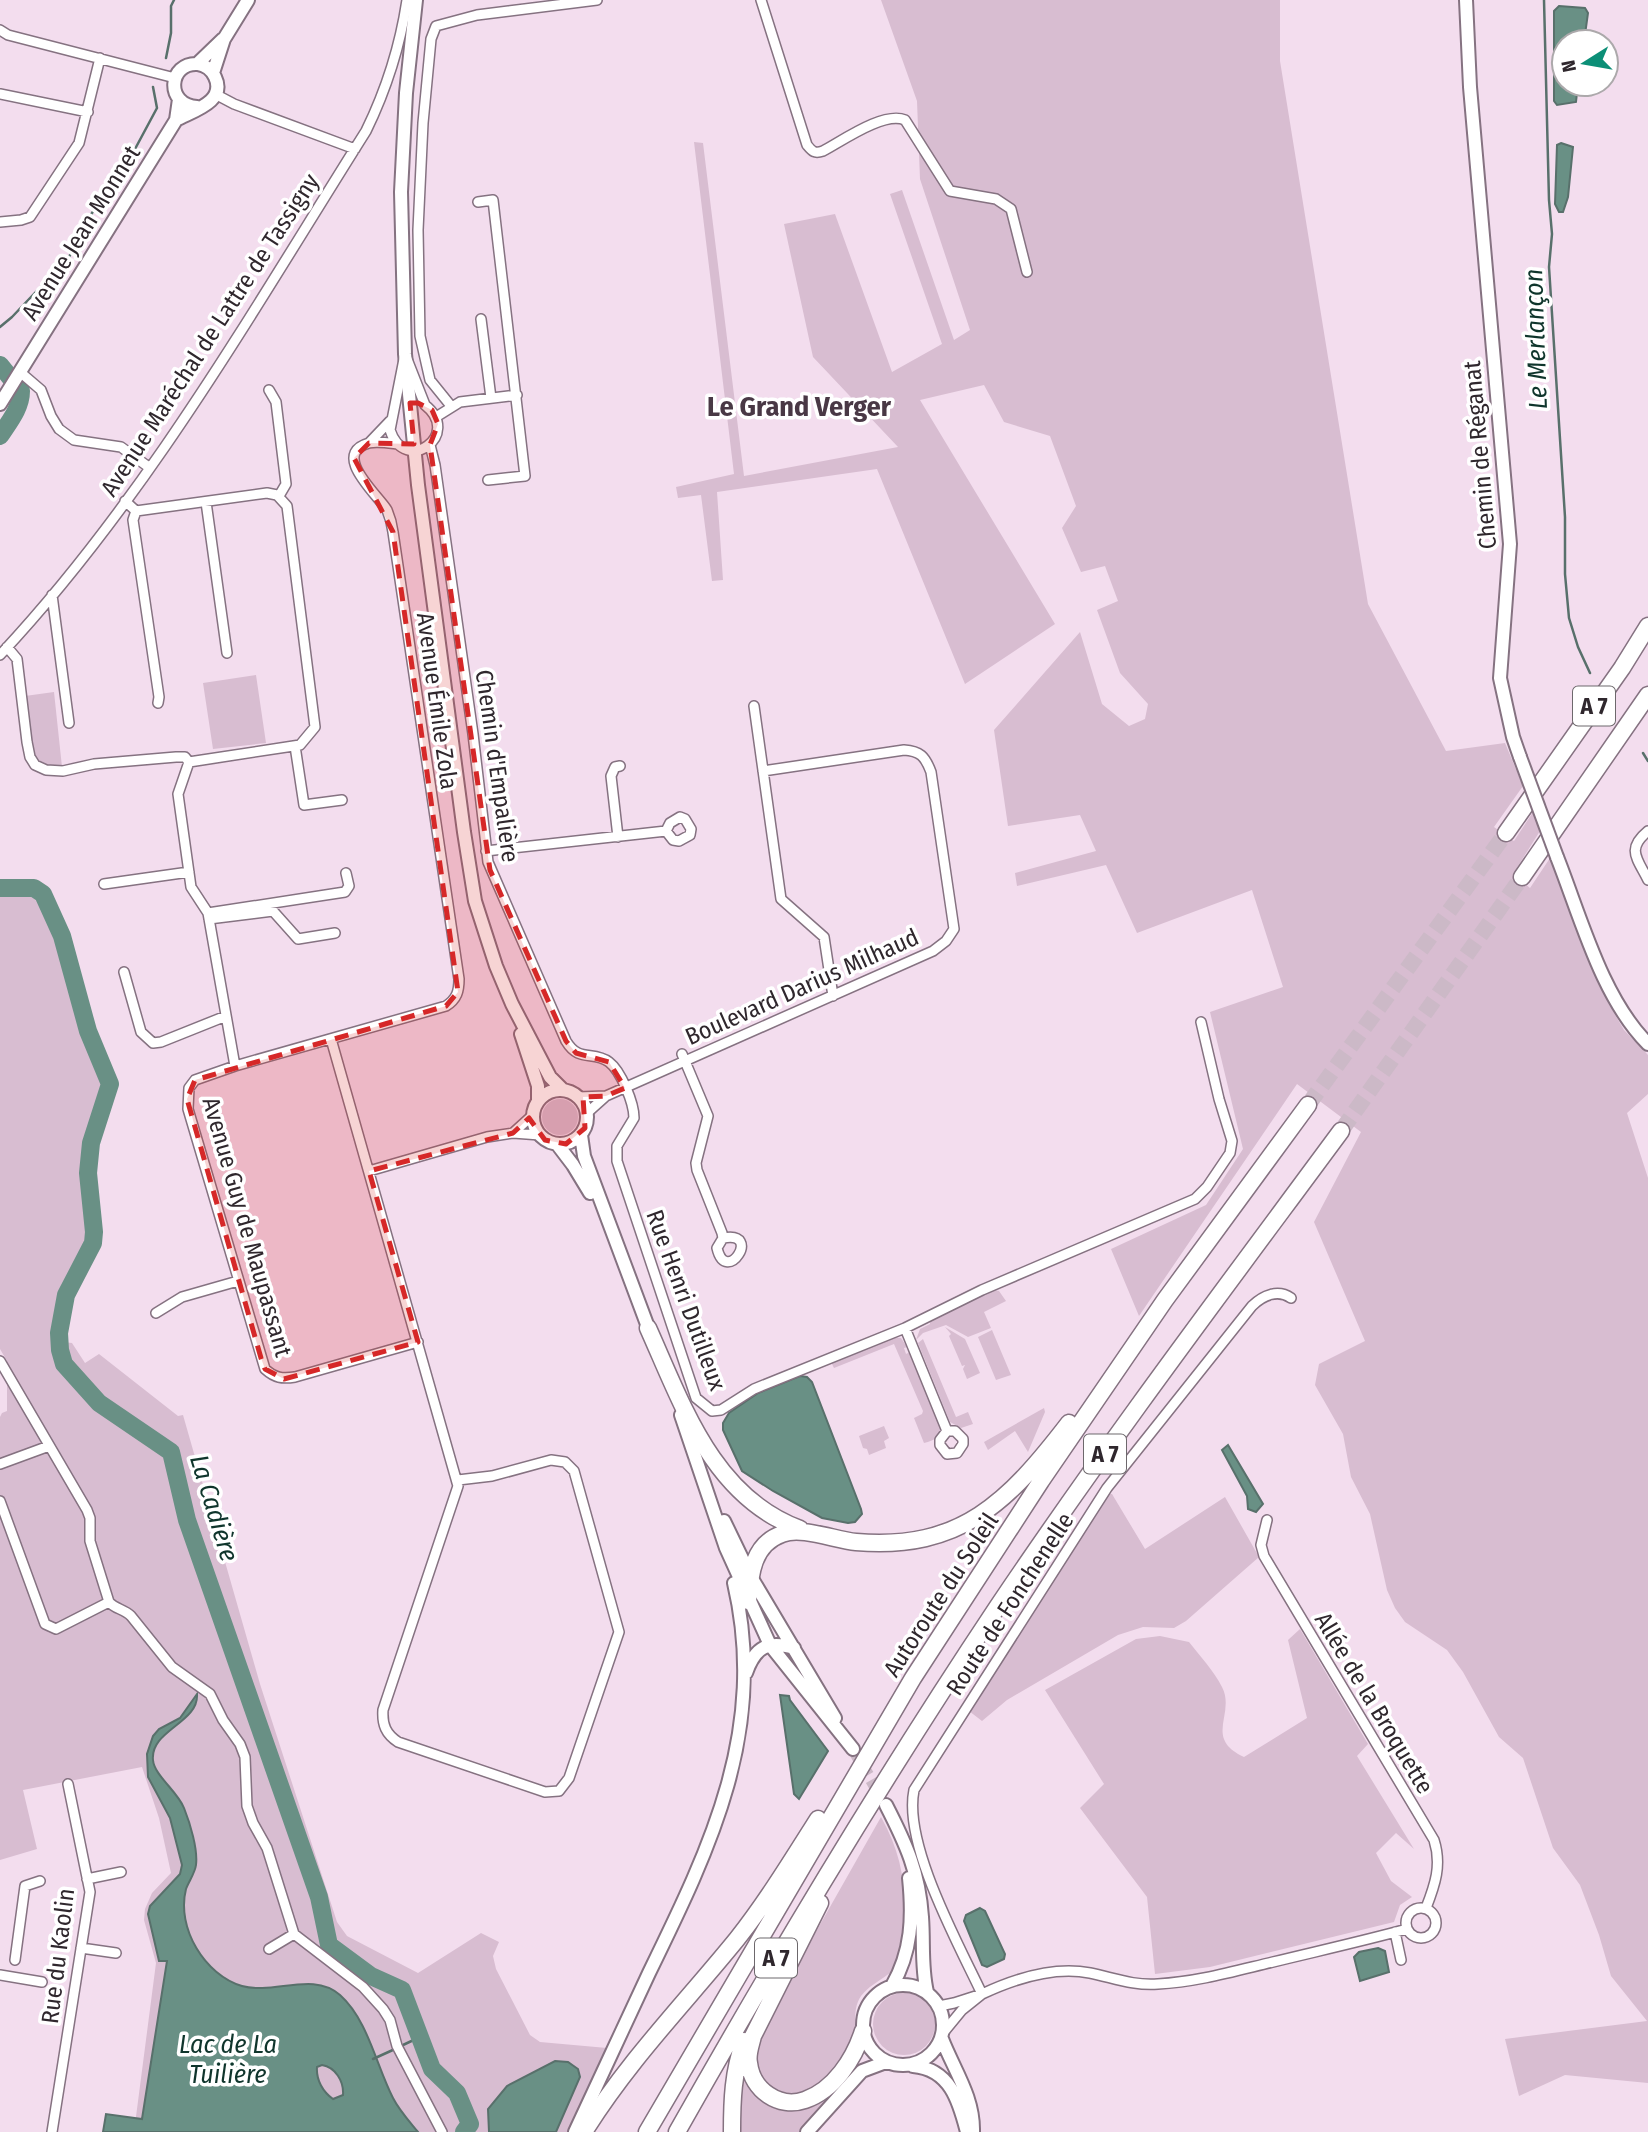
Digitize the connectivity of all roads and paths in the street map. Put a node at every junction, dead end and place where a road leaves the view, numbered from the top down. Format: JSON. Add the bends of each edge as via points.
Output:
{"nodes":[{"id":1,"x":248,"y":0,"type":"edge"},
{"id":2,"x":407,"y":0,"type":"edge"},
{"id":3,"x":416,"y":0,"type":"edge"},
{"id":4,"x":597,"y":0,"type":"edge"},
{"id":5,"x":761,"y":0,"type":"edge"},
{"id":6,"x":1466,"y":0,"type":"edge"},
{"id":7,"x":0,"y":32,"type":"edge"},
{"id":8,"x":224,"y":39,"type":"junction"},
{"id":9,"x":100,"y":58,"type":"junction"},
{"id":10,"x":197,"y":64,"type":"junction"},
{"id":11,"x":213,"y":74,"type":"junction"},
{"id":12,"x":175,"y":78,"type":"junction"},
{"id":13,"x":0,"y":94,"type":"edge"},
{"id":14,"x":215,"y":94,"type":"junction"},
{"id":15,"x":178,"y":99,"type":"junction"},
{"id":16,"x":197,"y":107,"type":"junction"},
{"id":17,"x":88,"y":112,"type":"junction"},
{"id":18,"x":176,"y":120,"type":"junction"},
{"id":19,"x":355,"y":149,"type":"junction"},
{"id":20,"x":478,"y":202,"type":"dead end"},
{"id":21,"x":0,"y":222,"type":"edge"},
{"id":22,"x":1027,"y":272,"type":"dead end"},
{"id":23,"x":481,"y":319,"type":"dead end"},
{"id":24,"x":405,"y":354,"type":"junction"},
{"id":25,"x":16,"y":379,"type":"junction"},
{"id":26,"x":269,"y":390,"type":"dead end"},
{"id":27,"x":517,"y":395,"type":"junction"},
{"id":28,"x":491,"y":398,"type":"junction"},
{"id":29,"x":410,"y":403,"type":"junction"},
{"id":30,"x":0,"y":404,"type":"edge"},
{"id":31,"x":425,"y":405,"type":"junction"},
{"id":32,"x":452,"y":406,"type":"junction"},
{"id":33,"x":436,"y":417,"type":"junction"},
{"id":34,"x":391,"y":418,"type":"junction"},
{"id":35,"x":369,"y":443,"type":"junction"},
{"id":36,"x":397,"y":444,"type":"junction"},
{"id":37,"x":430,"y":445,"type":"junction"},
{"id":38,"x":414,"y":451,"type":"junction"},
{"id":39,"x":150,"y":468,"type":"junction"},
{"id":40,"x":488,"y":480,"type":"dead end"},
{"id":41,"x":279,"y":496,"type":"junction"},
{"id":42,"x":125,"y":501,"type":"junction"},
{"id":43,"x":206,"y":502,"type":"junction"},
{"id":44,"x":136,"y":511,"type":"junction"},
{"id":45,"x":52,"y":595,"type":"junction"},
{"id":46,"x":1648,"y":626,"type":"edge"},
{"id":47,"x":4,"y":651,"type":"edge"},
{"id":48,"x":227,"y":653,"type":"dead end"},
{"id":49,"x":1648,"y":695,"type":"edge"},
{"id":50,"x":158,"y":703,"type":"dead end"},
{"id":51,"x":754,"y":706,"type":"dead end"},
{"id":52,"x":69,"y":723,"type":"dead end"},
{"id":53,"x":295,"y":746,"type":"junction"},
{"id":54,"x":189,"y":762,"type":"junction"},
{"id":55,"x":620,"y":766,"type":"dead end"},
{"id":56,"x":764,"y":771,"type":"junction"},
{"id":57,"x":342,"y":800,"type":"dead end"},
{"id":58,"x":666,"y":831,"type":"dead end"},
{"id":59,"x":1648,"y":831,"type":"edge"},
{"id":60,"x":1506,"y":833,"type":"tunnel mouth"},
{"id":61,"x":618,"y":837,"type":"junction"},
{"id":62,"x":486,"y":851,"type":"junction"},
{"id":63,"x":189,"y":872,"type":"junction"},
{"id":64,"x":346,"y":873,"type":"dead end"},
{"id":65,"x":1522,"y":877,"type":"tunnel mouth"},
{"id":66,"x":1648,"y":880,"type":"edge"},
{"id":67,"x":104,"y":884,"type":"dead end"},
{"id":68,"x":208,"y":916,"type":"junction"},
{"id":69,"x":335,"y":933,"type":"dead end"},
{"id":70,"x":124,"y":972,"type":"dead end"},
{"id":71,"x":833,"y":996,"type":"junction"},
{"id":72,"x":512,"y":1004,"type":"junction"},
{"id":73,"x":446,"y":1006,"type":"joint"},
{"id":74,"x":226,"y":1016,"type":"junction"},
{"id":75,"x":1201,"y":1022,"type":"dead end"},
{"id":76,"x":331,"y":1039,"type":"junction"},
{"id":77,"x":1648,"y":1044,"type":"edge"},
{"id":78,"x":683,"y":1057,"type":"junction"},
{"id":79,"x":235,"y":1066,"type":"junction"},
{"id":80,"x":625,"y":1087,"type":"junction"},
{"id":81,"x":563,"y":1090,"type":"junction"},
{"id":82,"x":606,"y":1096,"type":"junction"},
{"id":83,"x":578,"y":1097,"type":"junction"},
{"id":84,"x":1308,"y":1105,"type":"tunnel mouth"},
{"id":85,"x":536,"y":1107,"type":"junction"},
{"id":86,"x":587,"y":1113,"type":"junction"},
{"id":87,"x":1341,"y":1131,"type":"tunnel mouth"},
{"id":88,"x":513,"y":1133,"type":"junction"},
{"id":89,"x":540,"y":1135,"type":"junction"},
{"id":90,"x":581,"y":1135,"type":"junction"},
{"id":91,"x":557,"y":1144,"type":"junction"},
{"id":92,"x":369,"y":1171,"type":"junction"},
{"id":93,"x":612,"y":1237,"type":"junction"},
{"id":94,"x":723,"y":1238,"type":"dead end"},
{"id":95,"x":239,"y":1281,"type":"junction"},
{"id":96,"x":1291,"y":1298,"type":"dead end"},
{"id":97,"x":1165,"y":1300,"type":"junction"},
{"id":98,"x":156,"y":1312,"type":"dead end"},
{"id":99,"x":648,"y":1328,"type":"junction"},
{"id":100,"x":905,"y":1328,"type":"junction"},
{"id":101,"x":418,"y":1342,"type":"junction"},
{"id":102,"x":0,"y":1361,"type":"edge"},
{"id":103,"x":947,"y":1431,"type":"dead end"},
{"id":104,"x":49,"y":1446,"type":"junction"},
{"id":105,"x":692,"y":1446,"type":"junction"},
{"id":106,"x":0,"y":1464,"type":"edge"},
{"id":107,"x":458,"y":1480,"type":"junction"},
{"id":108,"x":0,"y":1501,"type":"edge"},
{"id":109,"x":1267,"y":1520,"type":"dead end"},
{"id":110,"x":816,"y":1535,"type":"junction"},
{"id":111,"x":726,"y":1548,"type":"junction"},
{"id":112,"x":751,"y":1577,"type":"junction"},
{"id":113,"x":748,"y":1601,"type":"junction"},
{"id":114,"x":109,"y":1602,"type":"junction"},
{"id":115,"x":769,"y":1646,"type":"junction"},
{"id":116,"x":794,"y":1648,"type":"junction"},
{"id":117,"x":913,"y":1678,"type":"junction"},
{"id":118,"x":744,"y":1679,"type":"junction"},
{"id":119,"x":68,"y":1784,"type":"dead end"},
{"id":120,"x":881,"y":1786,"type":"junction"},
{"id":121,"x":886,"y":1805,"type":"tunnel mouth"},
{"id":122,"x":892,"y":1817,"type":"junction"},
{"id":123,"x":121,"y":1872,"type":"dead end"},
{"id":124,"x":87,"y":1879,"type":"junction"},
{"id":125,"x":40,"y":1881,"type":"dead end"},
{"id":126,"x":1426,"y":1908,"type":"junction"},
{"id":127,"x":814,"y":1915,"type":"junction"},
{"id":128,"x":1407,"y":1928,"type":"junction"},
{"id":129,"x":1395,"y":1932,"type":"junction"},
{"id":130,"x":294,"y":1934,"type":"junction"},
{"id":131,"x":81,"y":1948,"type":"junction"},
{"id":132,"x":269,"y":1949,"type":"dead end"},
{"id":133,"x":117,"y":1953,"type":"dead end"},
{"id":134,"x":15,"y":1960,"type":"dead end"},
{"id":135,"x":1401,"y":1960,"type":"dead end"},
{"id":136,"x":0,"y":1975,"type":"edge"},
{"id":137,"x":42,"y":1982,"type":"dead end"},
{"id":138,"x":892,"y":1986,"type":"junction"},
{"id":139,"x":927,"y":1992,"type":"junction"},
{"id":140,"x":982,"y":1994,"type":"junction"},
{"id":141,"x":939,"y":2006,"type":"junction"},
{"id":142,"x":863,"y":2031,"type":"junction"},
{"id":143,"x":943,"y":2036,"type":"junction"},
{"id":144,"x":886,"y":2062,"type":"junction"},
{"id":145,"x":909,"y":2066,"type":"junction"},
{"id":146,"x":52,"y":2132,"type":"edge"},
{"id":147,"x":442,"y":2132,"type":"edge"},
{"id":148,"x":575,"y":2132,"type":"edge"},
{"id":149,"x":584,"y":2132,"type":"edge"},
{"id":150,"x":647,"y":2132,"type":"edge"},
{"id":151,"x":677,"y":2132,"type":"edge"},
{"id":152,"x":732,"y":2132,"type":"edge"},
{"id":153,"x":807,"y":2132,"type":"edge"},
{"id":154,"x":967,"y":2132,"type":"edge"},
{"id":155,"x":973,"y":2132,"type":"edge"}],
"edges":[{"from":1,"to":8,"type":"main road"},
{"from":2,"to":19,"type":"street","name":"Avenue Maréchal de Lattre de Tassigny","via":[[385,92]]},
{"from":3,"to":24,"type":"main road","via":[[401,192]]},
{"from":4,"to":32,"type":"street","via":[[477,15],[436,26],[431,39],[418,229],[421,336],[430,380]]},
{"from":5,"to":22,"type":"street","via":[[812,152],[823,151],[880,121],[905,120],[950,191],[996,199],[1011,209]]},
{"from":6,"to":77,"type":"main road","name":"Chemin de Réganat","bridge":true,"via":[[1510,544],[1500,678],[1520,757],[1609,988]]},
{"from":7,"to":9,"type":"street"},
{"from":8,"to":10,"type":"main road"},
{"from":8,"to":11,"type":"main road"},
{"from":9,"to":12,"type":"street"},
{"from":9,"to":17,"type":"street"},
{"from":10,"to":11,"type":"main road"},
{"from":10,"to":12,"type":"main road","via":[[183,68]]},
{"from":11,"to":14,"type":"main road"},
{"from":12,"to":15,"type":"main road"},
{"from":13,"to":17,"type":"street"},
{"from":14,"to":16,"type":"main road"},
{"from":14,"to":19,"type":"street"},
{"from":15,"to":16,"type":"main road"},
{"from":15,"to":18,"type":"main road","name":"Avenue Jean Monnet"},
{"from":16,"to":18,"type":"main road","name":"Avenue Jean Monnet"},
{"from":17,"to":21,"type":"street","via":[[79,143],[30,217]]},
{"from":18,"to":25,"type":"main road","name":"Avenue Jean Monnet"},
{"from":19,"to":39,"type":"street","name":"Avenue Maréchal de Lattre de Tassigny"},
{"from":20,"to":27,"type":"street","via":[[493,200]]},
{"from":23,"to":28,"type":"street"},
{"from":24,"to":29,"type":"main road"},
{"from":24,"to":31,"type":"street"},
{"from":24,"to":34,"type":"street"},
{"from":25,"to":30,"type":"main road","name":"Avenue Jean Monnet"},
{"from":25,"to":39,"type":"street","via":[[41,390],[59,429],[74,440],[121,447]]},
{"from":26,"to":41,"type":"street","via":[[276,402],[286,484]]},
{"from":27,"to":28,"type":"street"},
{"from":27,"to":40,"type":"street","via":[[525,476]]},
{"from":28,"to":32,"type":"street"},
{"from":29,"to":31,"type":"street"},
{"from":29,"to":34,"type":"street"},
{"from":29,"to":38,"type":"main road"},
{"from":31,"to":33,"type":"street"},
{"from":32,"to":33,"type":"street"},
{"from":33,"to":37,"type":"street","via":[[438,432]]},
{"from":34,"to":35,"type":"street"},
{"from":34,"to":36,"type":"street"},
{"from":35,"to":36,"type":"street"},
{"from":35,"to":73,"type":"street","name":"Avenue Émile Zola","via":[[354,458],[356,471],[385,508],[393,532],[459,979],[458,992]]},
{"from":36,"to":38,"type":"street"},
{"from":37,"to":38,"type":"street"},
{"from":37,"to":62,"type":"street","name":"Chemin d'Empalière"},
{"from":38,"to":72,"type":"main road","via":[[470,876]]},
{"from":39,"to":42,"type":"street","name":"Avenue Maréchal de Lattre de Tassigny"},
{"from":41,"to":43,"type":"street","via":[[267,493]]},
{"from":41,"to":53,"type":"street","via":[[287,506],[316,727]]},
{"from":42,"to":44,"type":"street"},
{"from":42,"to":45,"type":"street","name":"Avenue Maréchal de Lattre de Tassigny"},
{"from":43,"to":44,"type":"street"},
{"from":43,"to":48,"type":"street"},
{"from":44,"to":50,"type":"street","via":[[133,520]]},
{"from":45,"to":47,"type":"street","name":"Avenue Maréchal de Lattre de Tassigny"},
{"from":45,"to":52,"type":"street"},
{"from":46,"to":60,"type":"highway","number":"A 7"},
{"from":47,"to":54,"type":"street","via":[[17,659],[27,742],[35,765],[63,771],[176,757]]},
{"from":49,"to":65,"type":"highway","number":"A 7"},
{"from":51,"to":56,"type":"street"},
{"from":53,"to":54,"type":"street"},
{"from":53,"to":57,"type":"street","via":[[304,805]]},
{"from":54,"to":63,"type":"street","via":[[178,794]]},
{"from":55,"to":61,"type":"street","via":[[611,776]]},
{"from":56,"to":71,"type":"street","via":[[781,899],[824,937]]},
{"from":56,"to":71,"type":"street","name":"Boulevard Darius Milhaud","via":[[904,750],[918,751],[932,772],[954,929],[933,951]]},
{"from":58,"to":61,"type":"street"},
{"from":59,"to":66,"type":"street","via":[[1634,846]]},
{"from":61,"to":62,"type":"street"},
{"from":62,"to":80,"type":"street","name":"Chemin d'Empalière","via":[[490,870],[566,1041],[576,1053],[609,1062]]},
{"from":63,"to":67,"type":"street"},
{"from":63,"to":68,"type":"street","via":[[191,887]]},
{"from":64,"to":68,"type":"street","via":[[349,886],[345,892]]},
{"from":68,"to":69,"type":"street","via":[[273,911],[298,939]]},
{"from":68,"to":74,"type":"street"},
{"from":70,"to":74,"type":"street","via":[[141,1032],[153,1043]]},
{"from":71,"to":78,"type":"street","name":"Boulevard Darius Milhaud"},
{"from":72,"to":81,"type":"main road","via":[[550,1077]]},
{"from":72,"to":85,"type":"main road","via":[[538,1086]]},
{"from":73,"to":76,"type":"street","name":"Avenue Guy de Maupassant"},
{"from":74,"to":79,"type":"street"},
{"from":75,"to":100,"type":"street","name":"Rue Henri Dutilleux","via":[[1233,1141],[1208,1187],[1190,1202],[982,1290]]},
{"from":76,"to":79,"type":"street","name":"Avenue Guy de Maupassant"},
{"from":76,"to":92,"type":"street"},
{"from":78,"to":80,"type":"street","name":"Boulevard Darius Milhaud"},
{"from":78,"to":94,"type":"street","via":[[708,1116],[697,1170]]},
{"from":79,"to":95,"type":"street","name":"Avenue Guy de Maupassant","via":[[195,1080],[187,1099]]},
{"from":80,"to":82,"type":"street","name":"Boulevard Darius Milhaud"},
{"from":80,"to":100,"type":"street","name":"Rue Henri Dutilleux","via":[[634,1118],[617,1146],[617,1161],[702,1405],[721,1410],[754,1389]]},
{"from":81,"to":83,"type":"main road"},
{"from":81,"to":85,"type":"main road","via":[[549,1093]]},
{"from":82,"to":83,"type":"street","name":"Boulevard Darius Milhaud"},
{"from":82,"to":86,"type":"street","name":"Boulevard Darius Milhaud"},
{"from":83,"to":86,"type":"main road"},
{"from":84,"to":97,"type":"highway","name":"Autoroute du Soleil","number":"A 7"},
{"from":85,"to":88,"type":"street"},
{"from":85,"to":89,"type":"main road"},
{"from":86,"to":90,"type":"main road"},
{"from":87,"to":120,"type":"highway","number":"A 7","via":[[1077,1493]]},
{"from":88,"to":89,"type":"street"},
{"from":88,"to":92,"type":"street"},
{"from":89,"to":91,"type":"main road"},
{"from":90,"to":91,"type":"main road"},
{"from":90,"to":93,"type":"main road"},
{"from":91,"to":93,"type":"main road","via":[[585,1183]]},
{"from":92,"to":101,"type":"street"},
{"from":93,"to":99,"type":"main road"},
{"from":95,"to":98,"type":"street","via":[[182,1297]]},
{"from":95,"to":101,"type":"street","name":"Avenue Guy de Maupassant","via":[[261,1358],[273,1376],[295,1377]]},
{"from":96,"to":140,"type":"street","name":"Route de Fonchenelle","via":[[1277,1293],[1252,1306],[1107,1488],[914,1790],[913,1823],[935,1896]]},
{"from":97,"to":110,"type":"highway","via":[[1030,1472],[981,1515],[939,1533],[896,1543]]},
{"from":97,"to":117,"type":"highway","name":"Autoroute du Soleil","number":"A 7"},
{"from":99,"to":105,"type":"main road"},
{"from":99,"to":110,"type":"highway","via":[[692,1425],[718,1468],[758,1506]]},
{"from":100,"to":103,"type":"street"},
{"from":101,"to":107,"type":"street"},
{"from":102,"to":104,"type":"street"},
{"from":104,"to":106,"type":"street"},
{"from":104,"to":114,"type":"street","via":[[90,1518],[90,1541]]},
{"from":105,"to":111,"type":"main road"},
{"from":105,"to":112,"type":"main road"},
{"from":107,"to":107,"type":"street","via":[[383,1710],[383,1725],[398,1742],[545,1792],[559,1791],[569,1778],[619,1632],[574,1471],[565,1462],[551,1460]]},
{"from":108,"to":114,"type":"street","via":[[45,1624],[56,1629]]},
{"from":109,"to":126,"type":"street","name":"Allée de la Broquette","via":[[1261,1545],[1264,1556],[1434,1840],[1437,1871]]},
{"from":110,"to":112,"type":"highway","via":[[788,1532],[771,1539],[757,1553]]},
{"from":111,"to":113,"type":"main road"},
{"from":111,"to":118,"type":"main road","via":[[740,1617]]},
{"from":112,"to":113,"type":"highway"},
{"from":112,"to":116,"type":"main road"},
{"from":113,"to":115,"type":"main road"},
{"from":114,"to":130,"type":"street","via":[[131,1616],[172,1667],[210,1694],[240,1744],[245,1757],[247,1807],[267,1848]]},
{"from":115,"to":116,"type":"main road"},
{"from":115,"to":116,"type":"main road","via":[[853,1749]]},
{"from":115,"to":118,"type":"main road","via":[[754,1656]]},
{"from":117,"to":149,"type":"highway","via":[[752,1919],[643,2049]]},
{"from":117,"to":150,"type":"highway","name":"Autoroute du Soleil","number":"A 7"},
{"from":118,"to":148,"type":"main road","via":[[738,1747],[716,1827]]},
{"from":119,"to":124,"type":"street","name":"Rue du Kaolin"},
{"from":120,"to":127,"type":"highway"},
{"from":120,"to":151,"type":"highway","number":"A 7"},
{"from":121,"to":122,"type":"main road"},
{"from":122,"to":138,"type":"main road","via":[[909,1877],[912,1920],[907,1954]]},
{"from":122,"to":139,"type":"main road","via":[[917,1875]]},
{"from":123,"to":124,"type":"street"},
{"from":124,"to":131,"type":"street","name":"Rue du Kaolin","via":[[90,1892]]},
{"from":125,"to":134,"type":"street","via":[[25,1886]]},
{"from":126,"to":128,"type":"street","name":"Allée de la Broquette","via":[[1412,1911]]},
{"from":126,"to":128,"type":"street","name":"Allée de la Broquette","via":[[1437,1920],[1432,1935],[1418,1938]]},
{"from":127,"to":142,"type":"highway","via":[[753,2036],[748,2057],[753,2078],[761,2090],[780,2101],[806,2100],[845,2068]]},
{"from":127,"to":152,"type":"highway","via":[[744,2040],[735,2070]]},
{"from":128,"to":129,"type":"street","name":"Allée de la Broquette"},
{"from":129,"to":135,"type":"street"},
{"from":129,"to":140,"type":"street","name":"Allée de la Broquette","via":[[1179,1982],[1139,1984],[1068,1971],[1033,1976]]},
{"from":130,"to":132,"type":"street"},
{"from":130,"to":147,"type":"street","via":[[363,1987],[383,2009]]},
{"from":131,"to":133,"type":"street"},
{"from":131,"to":146,"type":"street","name":"Rue du Kaolin"},
{"from":136,"to":137,"type":"street"},
{"from":138,"to":139,"type":"main road"},
{"from":138,"to":142,"type":"main road","via":[[866,2008]]},
{"from":139,"to":141,"type":"main road"},
{"from":140,"to":141,"type":"street","name":"Allée de la Broquette"},
{"from":140,"to":143,"type":"street","via":[[962,2010]]},
{"from":141,"to":143,"type":"main road"},
{"from":142,"to":144,"type":"main road","via":[[871,2050]]},
{"from":143,"to":145,"type":"main road","via":[[929,2057]]},
{"from":143,"to":155,"type":"main road","via":[[964,2086]]},
{"from":144,"to":145,"type":"main road"},
{"from":144,"to":153,"type":"main road","via":[[862,2071]]},
{"from":145,"to":154,"type":"main road","via":[[929,2069],[944,2078],[956,2096]]}]}
